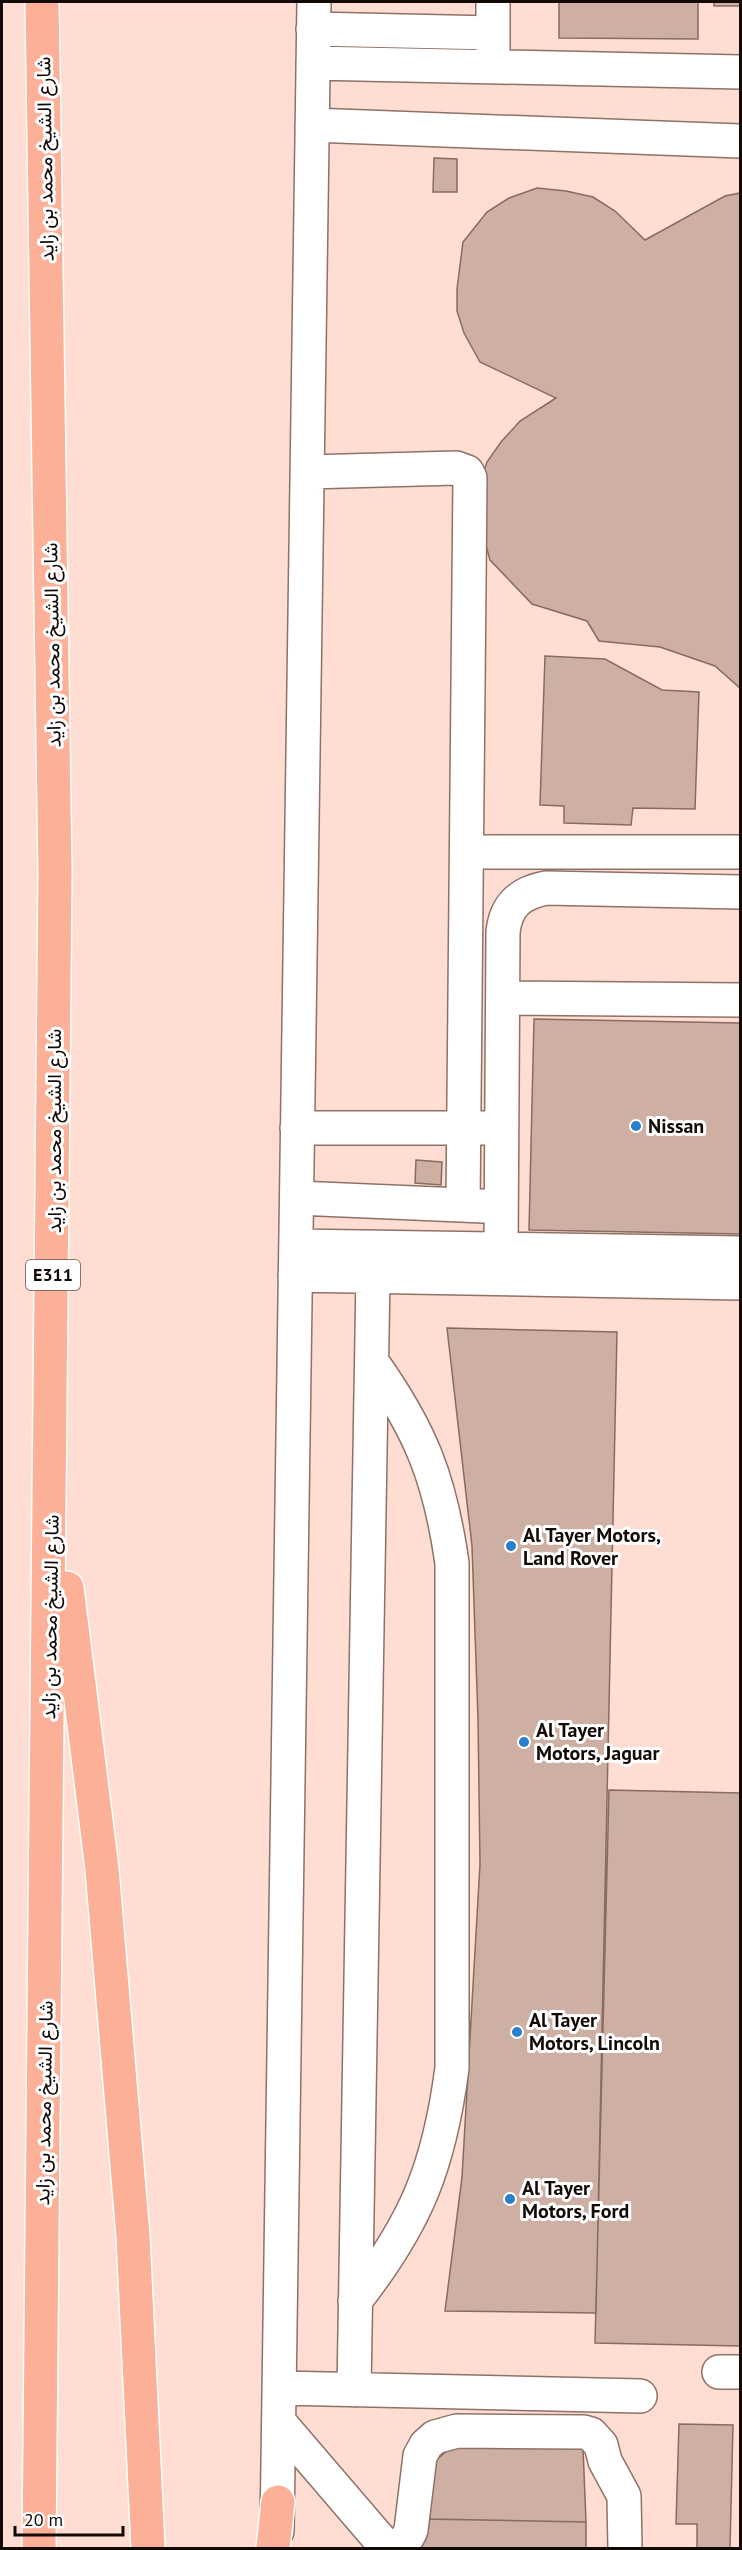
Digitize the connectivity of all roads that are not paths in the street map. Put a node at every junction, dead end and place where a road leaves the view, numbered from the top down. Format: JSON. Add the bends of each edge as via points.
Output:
{"nodes":[{"id":1,"x":42,"y":2,"type":"edge"},
{"id":2,"x":313,"y":15,"type":"edge"},
{"id":3,"x":493,"y":17,"type":"edge"},
{"id":4,"x":313,"y":63,"type":"junction"},
{"id":5,"x":734,"y":65,"type":"edge"},
{"id":6,"x":492,"y":67,"type":"junction"},
{"id":7,"x":312,"y":125,"type":"junction"},
{"id":8,"x":741,"y":141,"type":"edge"},
{"id":9,"x":307,"y":471,"type":"junction"},
{"id":10,"x":467,"y":852,"type":"junction"},
{"id":11,"x":741,"y":852,"type":"edge"},
{"id":12,"x":741,"y":892,"type":"edge"},
{"id":13,"x":503,"y":998,"type":"junction"},
{"id":14,"x":741,"y":1000,"type":"edge"},
{"id":15,"x":297,"y":1128,"type":"junction"},
{"id":16,"x":463,"y":1128,"type":"junction"},
{"id":17,"x":502,"y":1128,"type":"junction"},
{"id":18,"x":297,"y":1198,"type":"junction"},
{"id":19,"x":463,"y":1205,"type":"junction"},
{"id":20,"x":501,"y":1207,"type":"junction"},
{"id":21,"x":501,"y":1249,"type":"junction"},
{"id":22,"x":741,"y":1253,"type":"edge"},
{"id":23,"x":296,"y":1260,"type":"junction"},
{"id":24,"x":373,"y":1276,"type":"junction"},
{"id":25,"x":741,"y":1283,"type":"edge"},
{"id":26,"x":372,"y":1362,"type":"junction"},
{"id":27,"x":51,"y":1464,"type":"junction"},
{"id":28,"x":355,"y":2301,"type":"junction"},
{"id":29,"x":280,"y":2388,"type":"junction"},
{"id":30,"x":354,"y":2390,"type":"junction"},
{"id":31,"x":640,"y":2396,"type":"dead end"},
{"id":32,"x":279,"y":2422,"type":"junction"},
{"id":33,"x":278,"y":2502,"type":"joint"},
{"id":34,"x":39,"y":2548,"type":"edge"},
{"id":35,"x":148,"y":2548,"type":"edge"},
{"id":36,"x":275,"y":2548,"type":"edge"},
{"id":37,"x":387,"y":2548,"type":"edge"},
{"id":38,"x":625,"y":2548,"type":"edge"}],
"edges":[{"from":1,"to":27,"type":"highway","name":"شارع الشيخ محمد بن زايد","number":"E311","via":[[56,873]]},
{"from":2,"to":3,"type":"street"},
{"from":2,"to":4,"type":"street"},
{"from":3,"to":6,"type":"street"},
{"from":4,"to":6,"type":"street"},
{"from":4,"to":7,"type":"street"},
{"from":5,"to":6,"type":"street"},
{"from":7,"to":8,"type":"street"},
{"from":7,"to":9,"type":"street"},
{"from":9,"to":10,"type":"street","via":[[456,468],[467,472],[470,478]]},
{"from":9,"to":15,"type":"street"},
{"from":10,"to":11,"type":"street"},
{"from":10,"to":16,"type":"street"},
{"from":12,"to":13,"type":"street","via":[[533,890],[520,896],[505,919]]},
{"from":13,"to":14,"type":"street"},
{"from":13,"to":17,"type":"street"},
{"from":15,"to":16,"type":"street"},
{"from":15,"to":18,"type":"street"},
{"from":16,"to":17,"type":"street"},
{"from":16,"to":19,"type":"street"},
{"from":17,"to":20,"type":"street"},
{"from":18,"to":19,"type":"street"},
{"from":18,"to":23,"type":"street"},
{"from":19,"to":20,"type":"street"},
{"from":20,"to":21,"type":"street"},
{"from":21,"to":22,"type":"street"},
{"from":21,"to":23,"type":"street"},
{"from":23,"to":24,"type":"street"},
{"from":23,"to":29,"type":"street"},
{"from":24,"to":25,"type":"street"},
{"from":24,"to":26,"type":"street"},
{"from":26,"to":28,"type":"street"},
{"from":26,"to":28,"type":"street","via":[[397,1398],[435,1477],[452,1563],[452,2068],[445,2119],[432,2169],[392,2252]]},
{"from":27,"to":34,"type":"highway","name":"شارع الشيخ محمد بن زايد","number":"E311"},
{"from":27,"to":35,"type":"highway","via":[[102,1869],[133,2236]]},
{"from":28,"to":30,"type":"street"},
{"from":29,"to":30,"type":"street"},
{"from":29,"to":32,"type":"street"},
{"from":30,"to":31,"type":"street"},
{"from":32,"to":33,"type":"street"},
{"from":32,"to":37,"type":"street"},
{"from":33,"to":36,"type":"highway"},
{"from":37,"to":38,"type":"street","via":[[403,2543],[411,2530],[417,2467],[426,2445],[435,2437],[457,2431],[584,2432],[597,2438],[624,2496]]}]}
